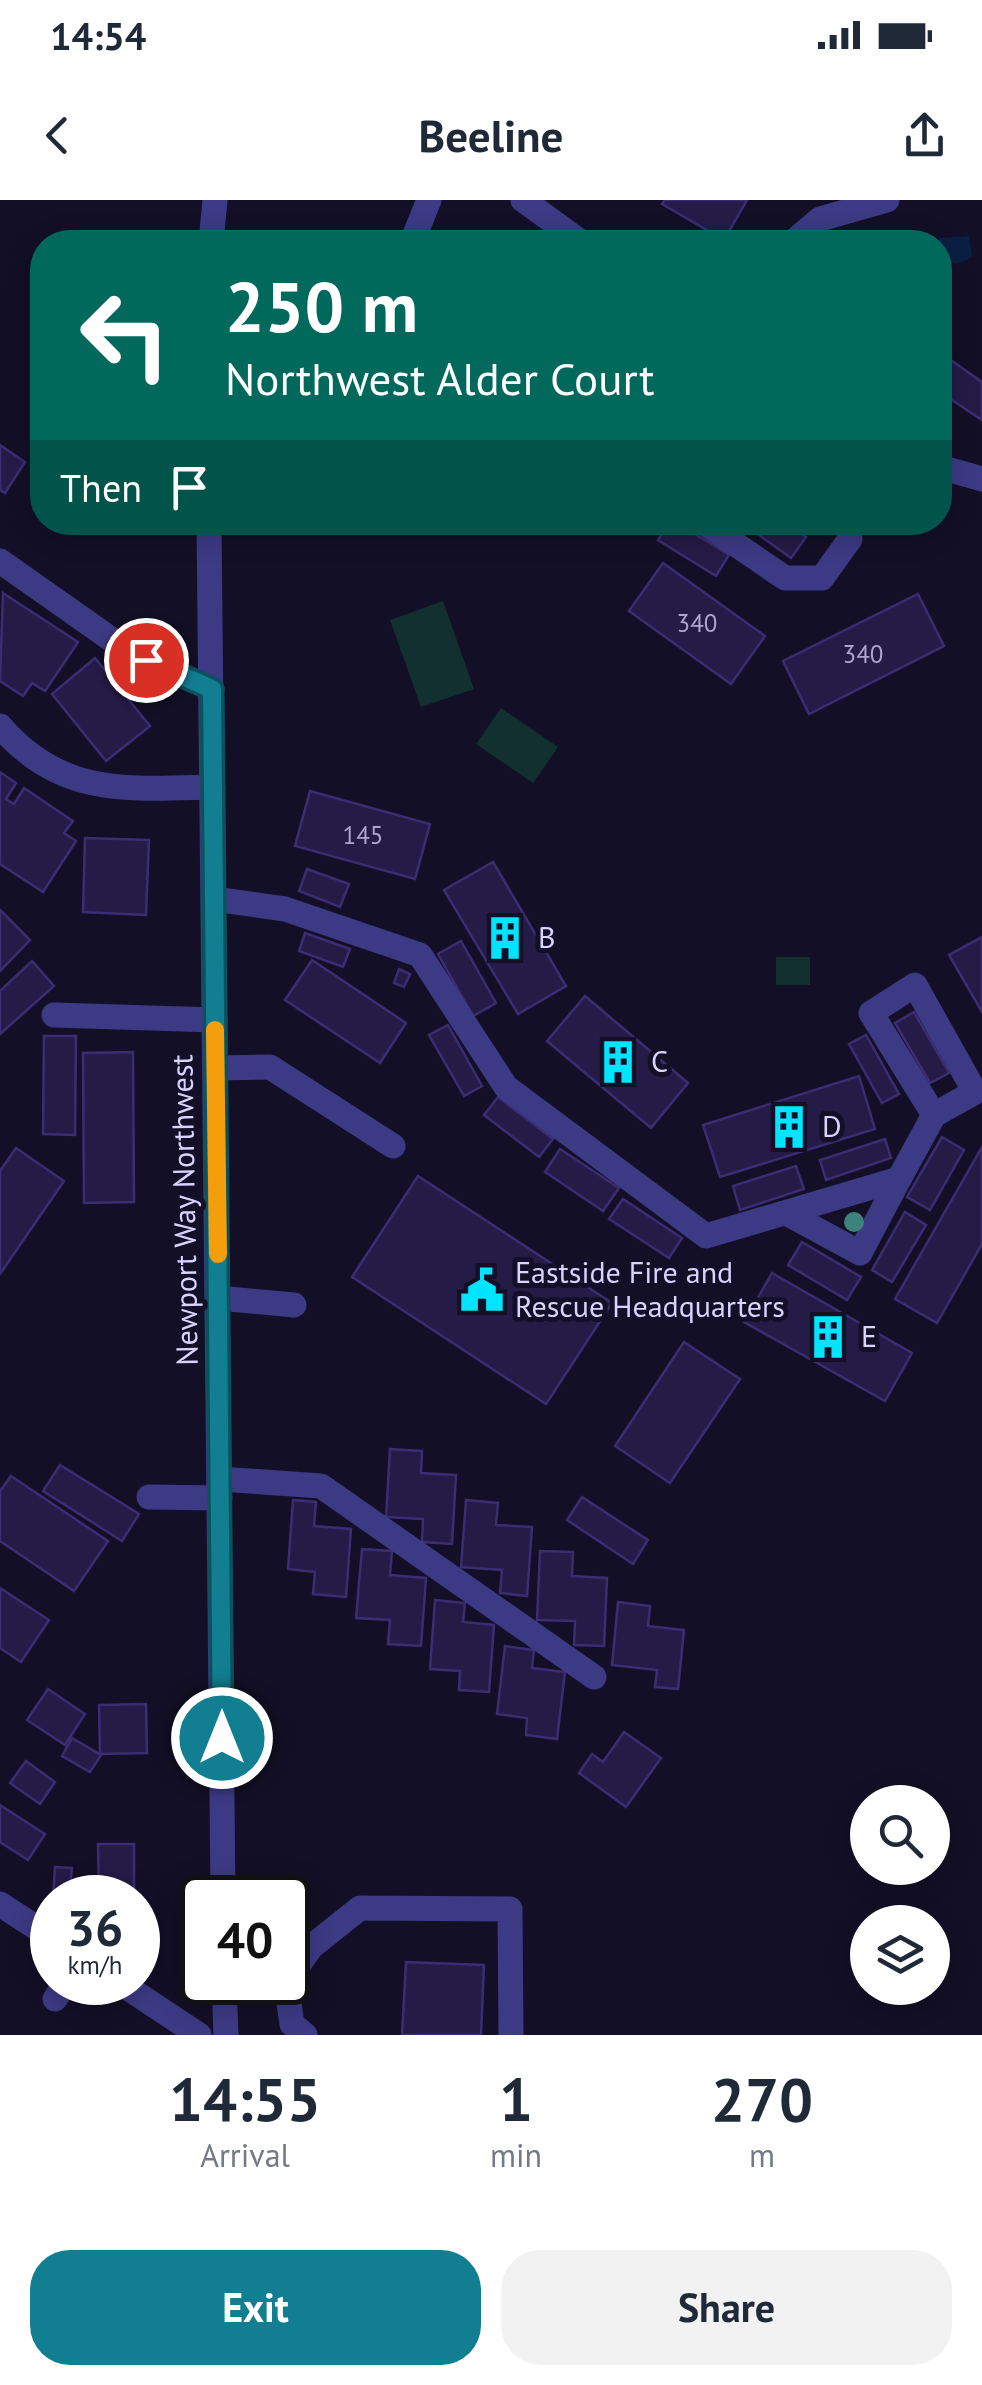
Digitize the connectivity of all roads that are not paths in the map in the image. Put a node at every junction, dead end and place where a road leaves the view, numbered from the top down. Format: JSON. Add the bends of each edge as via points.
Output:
{"nodes":[{"id":1,"x":215,"y":200,"type":"edge"},
{"id":2,"x":429,"y":200,"type":"edge"},
{"id":3,"x":523,"y":200,"type":"edge"},
{"id":4,"x":887,"y":200,"type":"edge"},
{"id":5,"x":213,"y":230,"type":"edge"},
{"id":6,"x":417,"y":230,"type":"edge"},
{"id":7,"x":564,"y":230,"type":"edge"},
{"id":8,"x":808,"y":230,"type":"edge"},
{"id":9,"x":952,"y":471,"type":"edge"},
{"id":10,"x":982,"y":480,"type":"edge"},
{"id":11,"x":209,"y":535,"type":"edge"},
{"id":12,"x":723,"y":535,"type":"edge"},
{"id":13,"x":849,"y":535,"type":"edge"},
{"id":14,"x":0,"y":561,"type":"edge"},
{"id":15,"x":212,"y":689,"type":"junction"},
{"id":16,"x":0,"y":726,"type":"edge"},
{"id":17,"x":212,"y":787,"type":"junction"},
{"id":18,"x":214,"y":899,"type":"junction"},
{"id":19,"x":54,"y":1015,"type":"dead end"},
{"id":20,"x":215,"y":1020,"type":"junction"},
{"id":21,"x":216,"y":1068,"type":"junction"},
{"id":22,"x":934,"y":1116,"type":"junction"},
{"id":23,"x":394,"y":1146,"type":"dead end"},
{"id":24,"x":899,"y":1179,"type":"junction"},
{"id":25,"x":790,"y":1215,"type":"junction"},
{"id":26,"x":218,"y":1298,"type":"junction"},
{"id":27,"x":294,"y":1304,"type":"dead end"},
{"id":28,"x":220,"y":1488,"type":"junction"},
{"id":29,"x":149,"y":1496,"type":"dead end"},
{"id":30,"x":594,"y":1677,"type":"dead end"},
{"id":31,"x":223,"y":1875,"type":"edge"},
{"id":32,"x":0,"y":1904,"type":"edge"},
{"id":33,"x":30,"y":1924,"type":"edge"},
{"id":34,"x":310,"y":1948,"type":"edge"},
{"id":35,"x":154,"y":2005,"type":"edge"},
{"id":36,"x":225,"y":2005,"type":"edge"},
{"id":37,"x":288,"y":2005,"type":"edge"},
{"id":38,"x":199,"y":2035,"type":"edge"},
{"id":39,"x":226,"y":2035,"type":"edge"},
{"id":40,"x":305,"y":2035,"type":"edge"},
{"id":41,"x":511,"y":2035,"type":"edge"}],
"edges":[{"from":1,"to":5,"type":"street"},
{"from":2,"to":6,"type":"street"},
{"from":3,"to":7,"type":"street"},
{"from":4,"to":8,"type":"street","via":[[820,220]]},
{"from":9,"to":10,"type":"street"},
{"from":11,"to":15,"type":"street","name":"Newport Way Northwest"},
{"from":12,"to":13,"type":"street","via":[[784,578],[822,578]]},
{"from":14,"to":15,"type":"street","via":[[124,649]]},
{"from":15,"to":17,"type":"street","name":"Newport Way Northwest"},
{"from":16,"to":17,"type":"street","via":[[42,766],[70,780]]},
{"from":17,"to":18,"type":"street","name":"Newport Way Northwest"},
{"from":18,"to":20,"type":"street","name":"Newport Way Northwest"},
{"from":18,"to":25,"type":"street","via":[[285,909],[420,955],[506,1088],[706,1236]]},
{"from":19,"to":20,"type":"street"},
{"from":20,"to":21,"type":"street","name":"Newport Way Northwest"},
{"from":21,"to":23,"type":"street","via":[[270,1067]]},
{"from":21,"to":26,"type":"street","name":"Newport Way Northwest"},
{"from":22,"to":22,"type":"street","via":[[870,1013],[914,985],[975,1092]]},
{"from":22,"to":24,"type":"street"},
{"from":24,"to":25,"type":"street"},
{"from":24,"to":25,"type":"street","via":[[860,1253]]},
{"from":26,"to":27,"type":"street"},
{"from":26,"to":28,"type":"street","name":"Newport Way Northwest"},
{"from":28,"to":29,"type":"street"},
{"from":28,"to":30,"type":"street","via":[[320,1486]]},
{"from":28,"to":31,"type":"street","name":"Newport Way Northwest"},
{"from":32,"to":33,"type":"street"},
{"from":34,"to":41,"type":"street","via":[[360,1908],[510,1909]]},
{"from":35,"to":38,"type":"street"},
{"from":36,"to":39,"type":"street"},
{"from":37,"to":40,"type":"street","via":[[292,2024]]}]}
